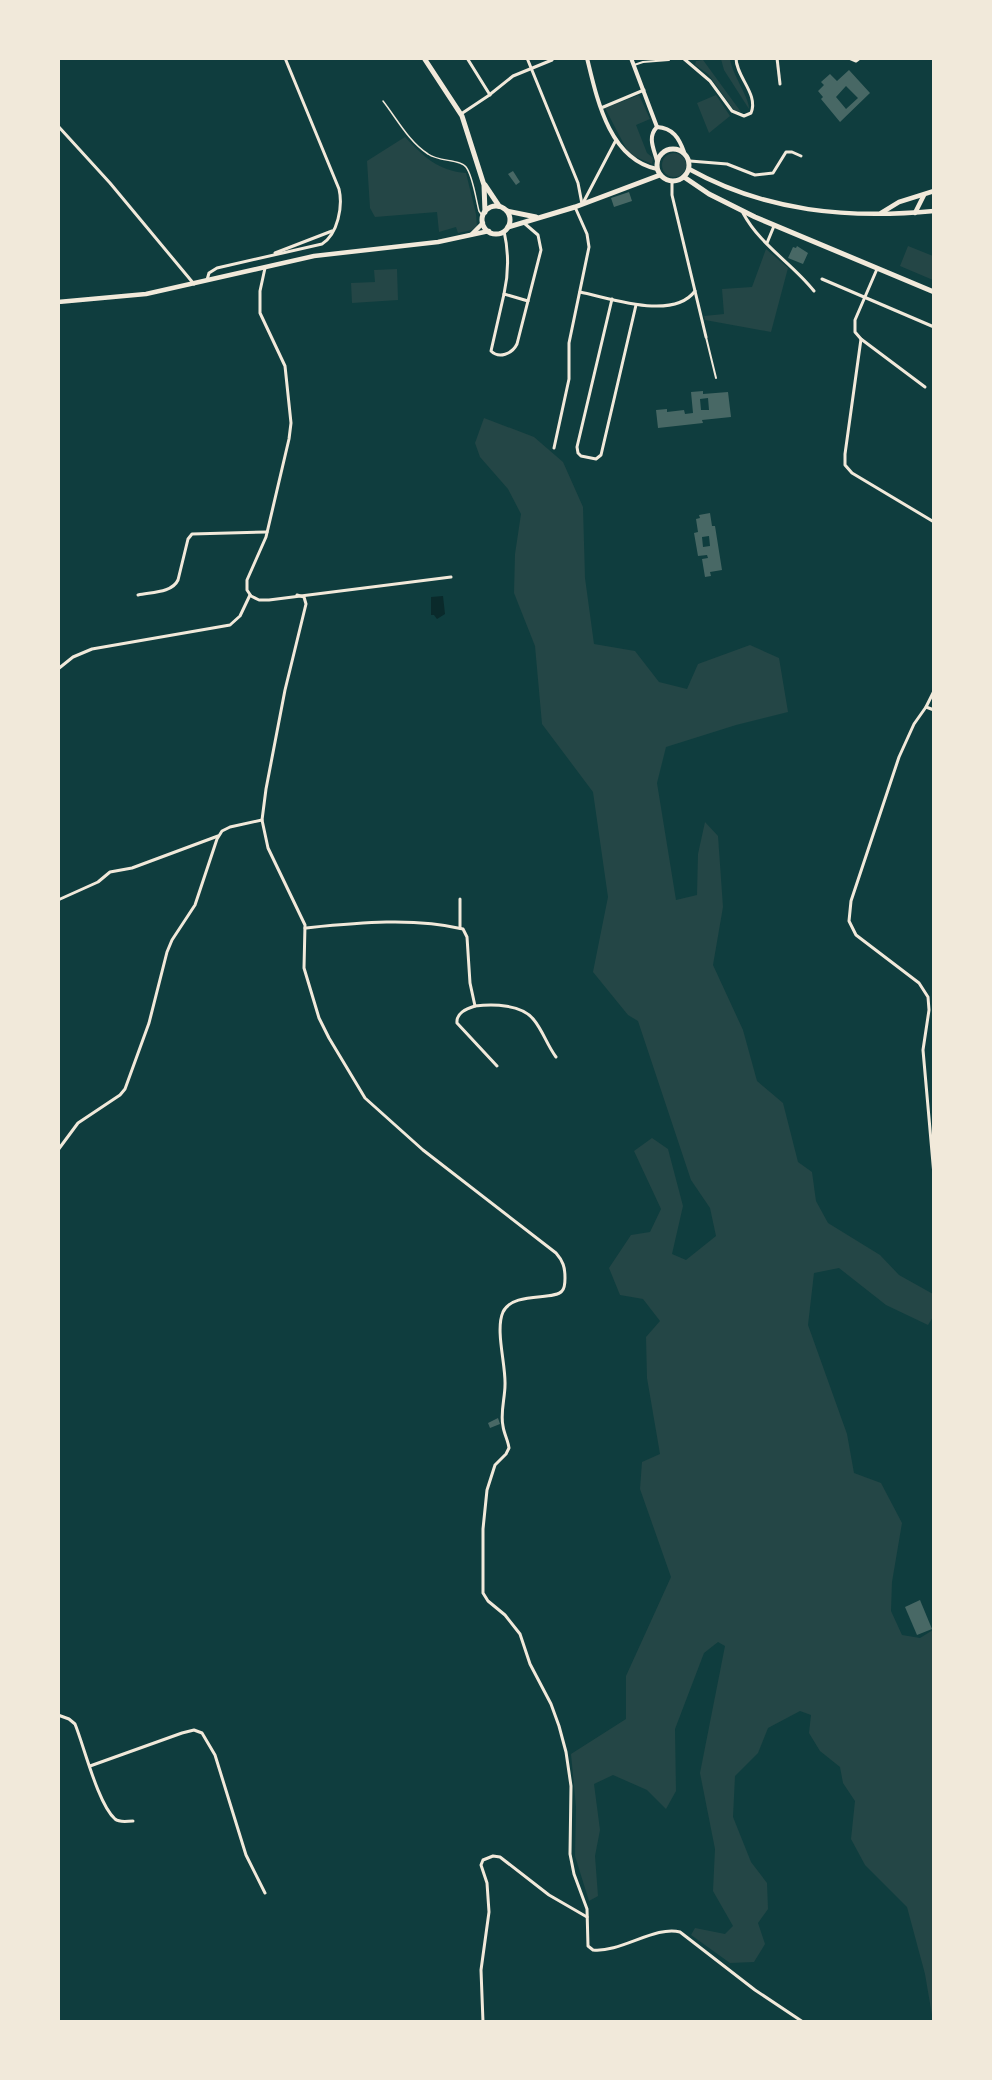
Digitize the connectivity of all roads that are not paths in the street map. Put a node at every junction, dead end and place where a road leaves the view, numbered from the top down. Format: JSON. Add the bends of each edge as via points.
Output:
{"nodes":[{"id":1,"x":285,"y":58,"type":"edge"},
{"id":2,"x":424,"y":58,"type":"edge"},
{"id":3,"x":467,"y":58,"type":"edge"},
{"id":4,"x":527,"y":58,"type":"edge"},
{"id":5,"x":587,"y":58,"type":"edge"},
{"id":6,"x":631,"y":58,"type":"edge"},
{"id":7,"x":683,"y":58,"type":"edge"},
{"id":8,"x":736,"y":58,"type":"edge"},
{"id":9,"x":777,"y":58,"type":"edge"},
{"id":10,"x":849,"y":58,"type":"edge"},
{"id":11,"x":552,"y":60,"type":"edge"},
{"id":12,"x":669,"y":60,"type":"edge"},
{"id":13,"x":858,"y":60,"type":"edge"},
{"id":14,"x":634,"y":66,"type":"junction"},
{"id":15,"x":531,"y":68,"type":"junction"},
{"id":16,"x":780,"y":84,"type":"dead end"},
{"id":17,"x":644,"y":90,"type":"junction"},
{"id":18,"x":490,"y":95,"type":"junction"},
{"id":19,"x":383,"y":101,"type":"dead end"},
{"id":20,"x":601,"y":108,"type":"junction"},
{"id":21,"x":461,"y":114,"type":"junction"},
{"id":22,"x":58,"y":126,"type":"edge"},
{"id":23,"x":657,"y":127,"type":"junction"},
{"id":24,"x":617,"y":139,"type":"junction"},
{"id":25,"x":684,"y":152,"type":"junction"},
{"id":26,"x":801,"y":156,"type":"dead end"},
{"id":27,"x":657,"y":161,"type":"junction"},
{"id":28,"x":690,"y":161,"type":"junction"},
{"id":29,"x":659,"y":172,"type":"junction"},
{"id":30,"x":687,"y":173,"type":"junction"},
{"id":31,"x":672,"y":181,"type":"junction"},
{"id":32,"x":484,"y":185,"type":"junction"},
{"id":33,"x":933,"y":190,"type":"edge"},
{"id":34,"x":926,"y":193,"type":"junction"},
{"id":35,"x":582,"y":204,"type":"junction"},
{"id":36,"x":499,"y":207,"type":"junction"},
{"id":37,"x":575,"y":207,"type":"junction"},
{"id":38,"x":506,"y":210,"type":"junction"},
{"id":39,"x":742,"y":211,"type":"junction"},
{"id":40,"x":933,"y":211,"type":"edge"},
{"id":41,"x":915,"y":213,"type":"junction"},
{"id":42,"x":878,"y":214,"type":"junction"},
{"id":43,"x":484,"y":217,"type":"junction"},
{"id":44,"x":540,"y":217,"type":"junction"},
{"id":45,"x":523,"y":222,"type":"junction"},
{"id":46,"x":774,"y":226,"type":"junction"},
{"id":47,"x":506,"y":229,"type":"junction"},
{"id":48,"x":489,"y":231,"type":"junction"},
{"id":49,"x":469,"y":236,"type":"junction"},
{"id":50,"x":766,"y":243,"type":"junction"},
{"id":51,"x":877,"y":267,"type":"junction"},
{"id":52,"x":265,"y":268,"type":"junction"},
{"id":53,"x":822,"y":279,"type":"dead end"},
{"id":54,"x":206,"y":281,"type":"junction"},
{"id":55,"x":194,"y":284,"type":"junction"},
{"id":56,"x":580,"y":291,"type":"junction"},
{"id":57,"x":695,"y":291,"type":"junction"},
{"id":58,"x":814,"y":291,"type":"dead end"},
{"id":59,"x":933,"y":292,"type":"edge"},
{"id":60,"x":504,"y":294,"type":"junction"},
{"id":61,"x":864,"y":297,"type":"junction"},
{"id":62,"x":612,"y":299,"type":"junction"},
{"id":63,"x":528,"y":301,"type":"junction"},
{"id":64,"x":58,"y":302,"type":"edge"},
{"id":65,"x":636,"y":305,"type":"junction"},
{"id":66,"x":933,"y":327,"type":"edge"},
{"id":67,"x":706,"y":337,"type":"joint"},
{"id":68,"x":861,"y":339,"type":"junction"},
{"id":69,"x":716,"y":378,"type":"dead end"},
{"id":70,"x":925,"y":387,"type":"dead end"},
{"id":71,"x":554,"y":448,"type":"dead end"},
{"id":72,"x":933,"y":522,"type":"edge"},
{"id":73,"x":267,"y":532,"type":"junction"},
{"id":74,"x":451,"y":577,"type":"dead end"},
{"id":75,"x":138,"y":595,"type":"dead end"},
{"id":76,"x":250,"y":595,"type":"junction"},
{"id":77,"x":297,"y":595,"type":"junction"},
{"id":78,"x":58,"y":669,"type":"edge"},
{"id":79,"x":933,"y":691,"type":"edge"},
{"id":80,"x":926,"y":707,"type":"junction"},
{"id":81,"x":933,"y":710,"type":"edge"},
{"id":82,"x":262,"y":820,"type":"junction"},
{"id":83,"x":218,"y":836,"type":"junction"},
{"id":84,"x":460,"y":899,"type":"dead end"},
{"id":85,"x":58,"y":900,"type":"edge"},
{"id":86,"x":305,"y":928,"type":"junction"},
{"id":87,"x":460,"y":928,"type":"junction"},
{"id":88,"x":475,"y":1006,"type":"junction"},
{"id":89,"x":556,"y":1057,"type":"dead end"},
{"id":90,"x":497,"y":1066,"type":"dead end"},
{"id":91,"x":58,"y":1150,"type":"edge"},
{"id":92,"x":933,"y":1175,"type":"edge"},
{"id":93,"x":58,"y":1715,"type":"edge"},
{"id":94,"x":90,"y":1766,"type":"junction"},
{"id":95,"x":133,"y":1821,"type":"dead end"},
{"id":96,"x":265,"y":1893,"type":"dead end"},
{"id":97,"x":587,"y":1917,"type":"junction"},
{"id":98,"x":483,"y":2022,"type":"edge"},
{"id":99,"x":803,"y":2022,"type":"edge"}],
"edges":[{"from":1,"to":54,"type":"street","via":[[339,191],[340,211],[333,231],[320,244],[217,268]]},
{"from":2,"to":21,"type":"main road"},
{"from":3,"to":18,"type":"street"},
{"from":4,"to":15,"type":"street"},
{"from":5,"to":20,"type":"street"},
{"from":6,"to":14,"type":"street"},
{"from":7,"to":8,"type":"street","via":[[710,81],[734,113],[744,116],[751,113],[754,102],[736,66]]},
{"from":9,"to":16,"type":"street"},
{"from":10,"to":13,"type":"street"},
{"from":11,"to":15,"type":"street"},
{"from":12,"to":14,"type":"street"},
{"from":14,"to":17,"type":"street"},
{"from":15,"to":18,"type":"street","via":[[508,79]]},
{"from":15,"to":35,"type":"street","via":[[579,186]]},
{"from":17,"to":20,"type":"street"},
{"from":17,"to":23,"type":"street"},
{"from":18,"to":21,"type":"street"},
{"from":19,"to":43,"type":"lane","via":[[423,151],[437,160],[465,166]]},
{"from":20,"to":24,"type":"street"},
{"from":21,"to":32,"type":"main road"},
{"from":22,"to":55,"type":"street"},
{"from":23,"to":25,"type":"street","via":[[675,134]]},
{"from":23,"to":27,"type":"street","via":[[651,138]]},
{"from":24,"to":29,"type":"street","via":[[632,159]]},
{"from":24,"to":35,"type":"street"},
{"from":25,"to":27,"type":"main road","via":[[666,150]]},
{"from":25,"to":28,"type":"main road"},
{"from":26,"to":28,"type":"street","via":[[786,152],[773,173],[756,176],[727,164]]},
{"from":27,"to":29,"type":"main road"},
{"from":28,"to":30,"type":"main road"},
{"from":29,"to":31,"type":"main road"},
{"from":29,"to":35,"type":"main road"},
{"from":30,"to":31,"type":"main road"},
{"from":30,"to":39,"type":"main road","via":[[700,188]]},
{"from":30,"to":42,"type":"main road","via":[[790,206],[835,214]]},
{"from":31,"to":57,"type":"street"},
{"from":32,"to":36,"type":"main road"},
{"from":32,"to":43,"type":"main road"},
{"from":33,"to":34,"type":"main road"},
{"from":34,"to":41,"type":"main road"},
{"from":34,"to":42,"type":"main road"},
{"from":35,"to":37,"type":"main road"},
{"from":36,"to":38,"type":"main road"},
{"from":36,"to":43,"type":"main road","via":[[491,207]]},
{"from":37,"to":44,"type":"main road"},
{"from":37,"to":56,"type":"street","via":[[589,241]]},
{"from":38,"to":44,"type":"main road"},
{"from":38,"to":47,"type":"main road","via":[[510,219]]},
{"from":39,"to":46,"type":"main road"},
{"from":39,"to":50,"type":"street"},
{"from":40,"to":41,"type":"main road"},
{"from":41,"to":42,"type":"main road"},
{"from":43,"to":48,"type":"main road"},
{"from":43,"to":49,"type":"main road"},
{"from":44,"to":45,"type":"main road"},
{"from":45,"to":47,"type":"main road"},
{"from":45,"to":63,"type":"street","via":[[536,232],[541,245]]},
{"from":46,"to":50,"type":"street"},
{"from":46,"to":51,"type":"main road"},
{"from":47,"to":48,"type":"main road"},
{"from":47,"to":60,"type":"street"},
{"from":48,"to":49,"type":"main road"},
{"from":49,"to":52,"type":"main road","via":[[330,254]]},
{"from":50,"to":58,"type":"street"},
{"from":51,"to":59,"type":"main road"},
{"from":51,"to":61,"type":"street"},
{"from":52,"to":54,"type":"main road"},
{"from":52,"to":73,"type":"street","via":[[260,313],[285,366],[291,420]]},
{"from":53,"to":61,"type":"street"},
{"from":54,"to":55,"type":"main road"},
{"from":55,"to":64,"type":"main road","via":[[141,295]]},
{"from":56,"to":62,"type":"street"},
{"from":56,"to":71,"type":"street","via":[[568,347],[569,382]]},
{"from":57,"to":65,"type":"street","via":[[680,303]]},
{"from":57,"to":67,"type":"street"},
{"from":60,"to":63,"type":"street"},
{"from":60,"to":63,"type":"street","via":[[491,352],[504,355],[516,347]]},
{"from":61,"to":66,"type":"street"},
{"from":61,"to":68,"type":"street","via":[[853,326]]},
{"from":62,"to":65,"type":"street"},
{"from":62,"to":65,"type":"street","via":[[577,447],[583,457],[596,459],[602,455]]},
{"from":67,"to":69,"type":"street"},
{"from":68,"to":70,"type":"street"},
{"from":68,"to":72,"type":"street","via":[[845,465]]},
{"from":73,"to":75,"type":"street","via":[[192,534],[176,586]]},
{"from":73,"to":76,"type":"street","via":[[248,576]]},
{"from":74,"to":77,"type":"street"},
{"from":76,"to":77,"type":"street","via":[[264,600]]},
{"from":76,"to":78,"type":"street","via":[[238,618],[227,626],[92,649]]},
{"from":77,"to":82,"type":"street","via":[[304,597],[306,604],[286,682]]},
{"from":79,"to":80,"type":"street"},
{"from":80,"to":81,"type":"street"},
{"from":80,"to":92,"type":"street","via":[[899,757],[848,917],[856,934],[919,983],[928,997],[923,1050]]},
{"from":82,"to":83,"type":"street","via":[[230,827]]},
{"from":82,"to":86,"type":"street","via":[[268,848]]},
{"from":83,"to":85,"type":"street","via":[[110,872],[98,882]]},
{"from":83,"to":91,"type":"street","via":[[193,908],[167,952],[149,1023],[124,1091],[78,1123]]},
{"from":84,"to":87,"type":"street"},
{"from":86,"to":87,"type":"street","via":[[398,923]]},
{"from":86,"to":97,"type":"street","via":[[305,976],[326,1033],[363,1095],[423,1150],[554,1251],[564,1267],[561,1293],[519,1301],[502,1315],[502,1424],[509,1448],[495,1466],[487,1490],[483,1588],[485,1598],[520,1634],[558,1723],[571,1786],[570,1861]]},
{"from":87,"to":88,"type":"street","via":[[467,935]]},
{"from":88,"to":89,"type":"street","via":[[508,1007],[528,1014]]},
{"from":88,"to":90,"type":"street","via":[[460,1013],[457,1023]]},
{"from":93,"to":94,"type":"street","via":[[74,1723]]},
{"from":94,"to":95,"type":"street","via":[[113,1817]]},
{"from":94,"to":96,"type":"street","via":[[182,1732],[202,1733],[215,1755],[246,1855]]},
{"from":97,"to":98,"type":"street","via":[[549,1895],[500,1857],[483,1860],[489,1912],[481,1974]]},
{"from":97,"to":99,"type":"street","via":[[591,1950],[605,1950],[668,1931],[678,1932]]}]}
